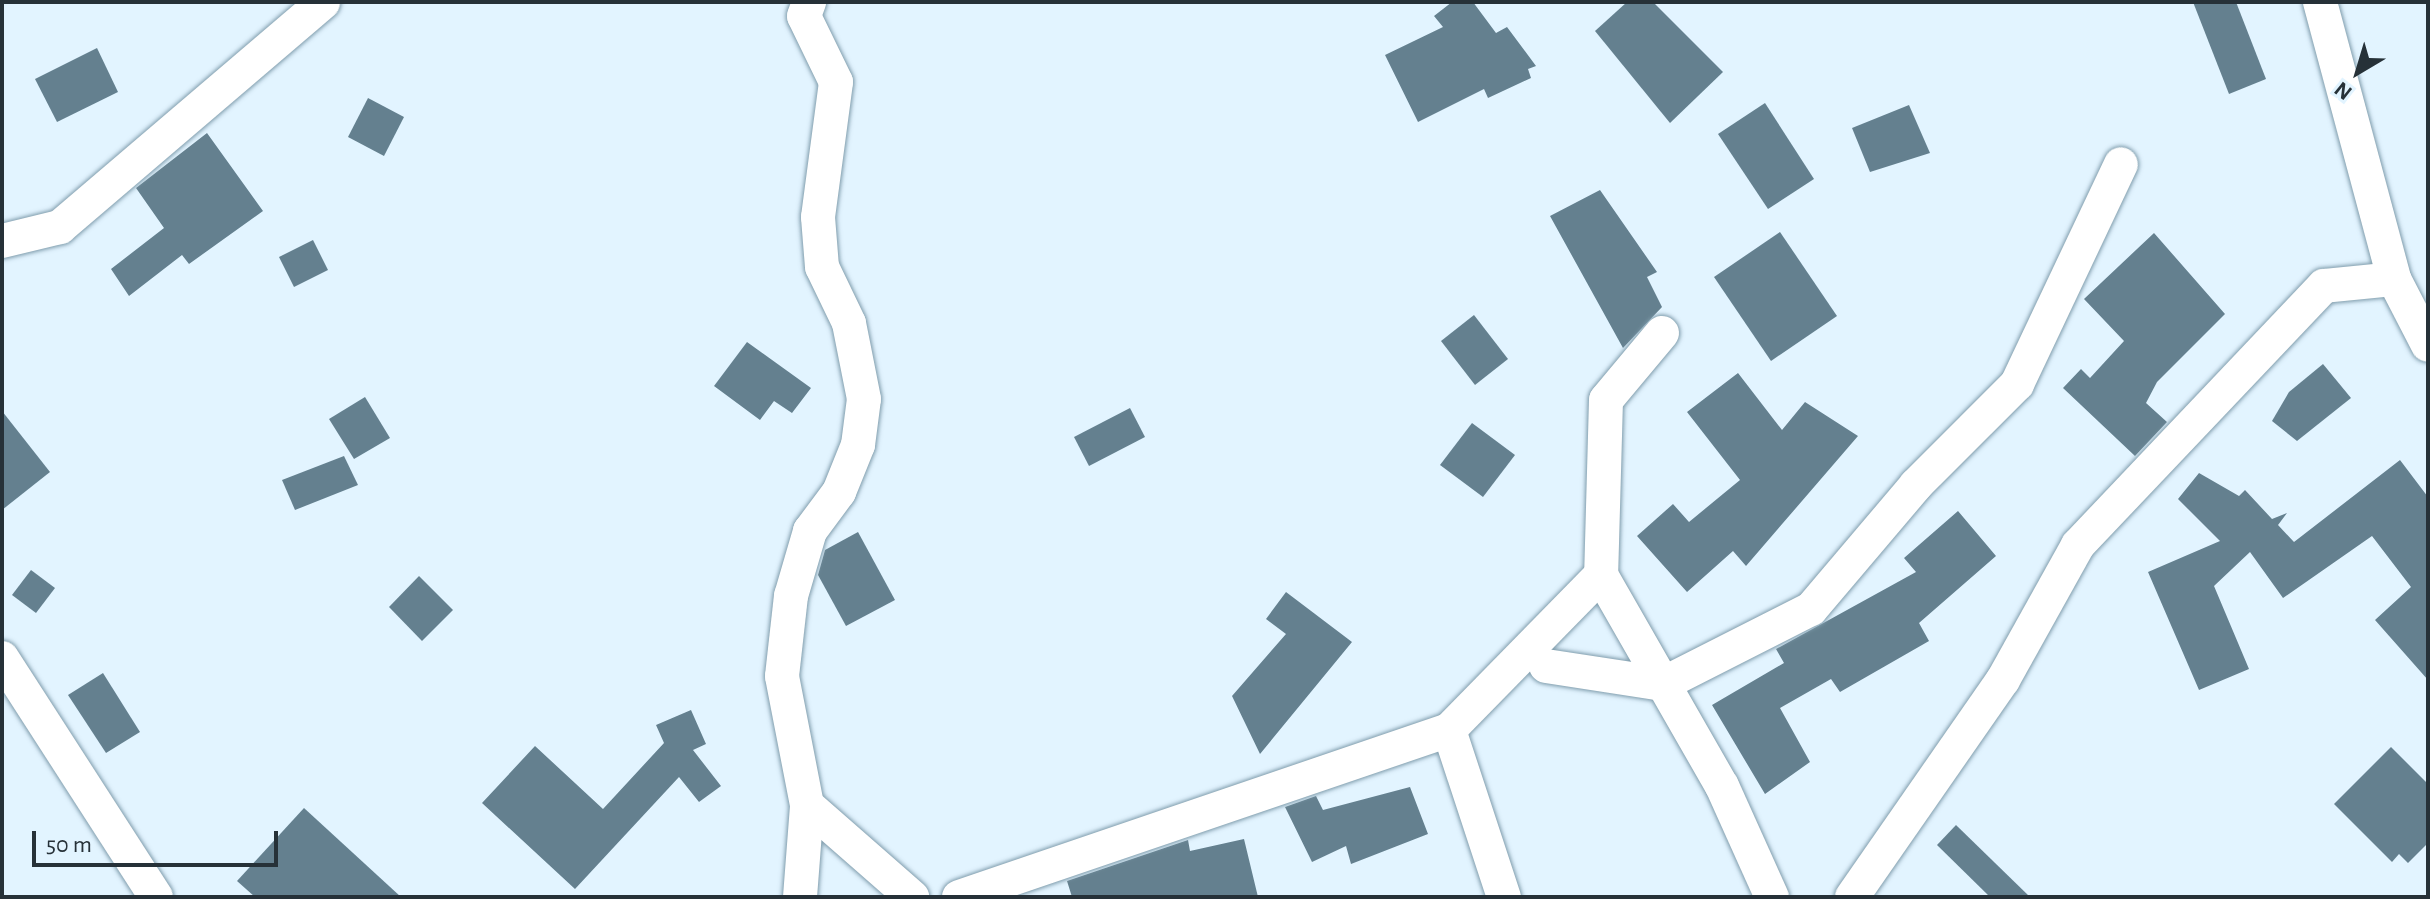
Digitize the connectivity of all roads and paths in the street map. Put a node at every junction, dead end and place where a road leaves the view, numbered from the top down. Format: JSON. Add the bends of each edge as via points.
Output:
{"nodes":[{"id":1,"x":323,"y":2,"type":"edge"},
{"id":2,"x":809,"y":2,"type":"edge"},
{"id":3,"x":2320,"y":2,"type":"edge"},
{"id":4,"x":2121,"y":164,"type":"dead end"},
{"id":5,"x":2,"y":241,"type":"edge"},
{"id":6,"x":2394,"y":279,"type":"junction"},
{"id":7,"x":1662,"y":333,"type":"dead end"},
{"id":8,"x":2428,"y":345,"type":"edge"},
{"id":9,"x":1601,"y":575,"type":"junction"},
{"id":10,"x":2,"y":658,"type":"edge"},
{"id":11,"x":1546,"y":666,"type":"dead end"},
{"id":12,"x":1663,"y":684,"type":"junction"},
{"id":13,"x":1449,"y":730,"type":"junction"},
{"id":14,"x":807,"y":805,"type":"junction"},
{"id":15,"x":156,"y":897,"type":"edge"},
{"id":16,"x":800,"y":897,"type":"edge"},
{"id":17,"x":912,"y":897,"type":"edge"},
{"id":18,"x":959,"y":897,"type":"edge"},
{"id":19,"x":1504,"y":897,"type":"edge"},
{"id":20,"x":1772,"y":897,"type":"edge"},
{"id":21,"x":1852,"y":897,"type":"edge"}],
"edges":[{"from":1,"to":5,"type":"street","via":[[60,227]]},
{"from":2,"to":14,"type":"street","via":[[804,16],[836,82],[818,217],[822,267],[849,323],[864,399],[858,445],[839,492],[810,531],[791,596],[782,676]]},
{"from":3,"to":6,"type":"street"},
{"from":4,"to":12,"type":"street","via":[[2017,384],[2001,404],[1916,485],[1811,609]]},
{"from":6,"to":8,"type":"street"},
{"from":6,"to":21,"type":"street","via":[[2324,286],[2078,545],[2003,680]]},
{"from":7,"to":9,"type":"street","via":[[1606,400]]},
{"from":9,"to":12,"type":"street"},
{"from":9,"to":13,"type":"street"},
{"from":10,"to":15,"type":"street"},
{"from":11,"to":12,"type":"street"},
{"from":12,"to":20,"type":"street","via":[[1722,786]]},
{"from":13,"to":18,"type":"street"},
{"from":13,"to":19,"type":"street"},
{"from":14,"to":16,"type":"street"},
{"from":14,"to":17,"type":"street"}]}
